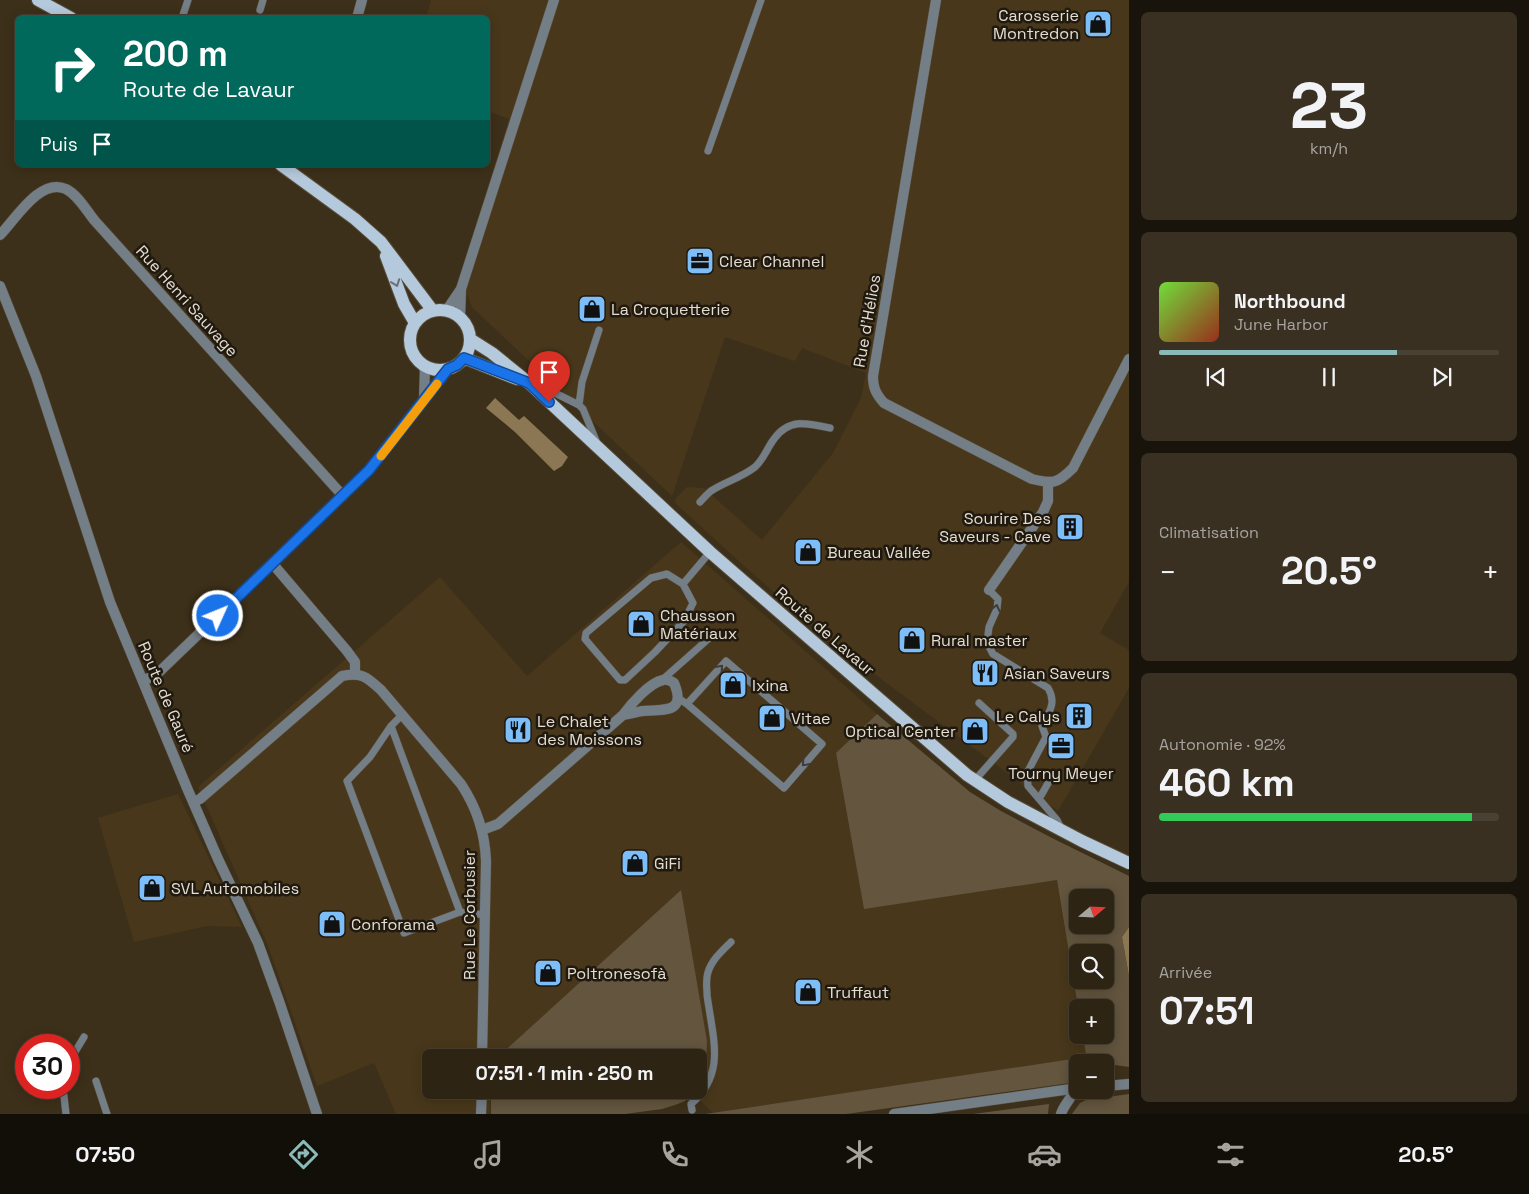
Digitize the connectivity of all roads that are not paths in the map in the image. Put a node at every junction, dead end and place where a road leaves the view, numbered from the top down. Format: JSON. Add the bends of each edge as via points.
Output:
{"nodes":[{"id":1,"x":38,"y":0,"type":"edge"},
{"id":2,"x":188,"y":0,"type":"edge"},
{"id":3,"x":263,"y":0,"type":"edge"},
{"id":4,"x":362,"y":0,"type":"edge"},
{"id":5,"x":554,"y":0,"type":"edge"},
{"id":6,"x":761,"y":0,"type":"edge"},
{"id":7,"x":936,"y":0,"type":"edge"},
{"id":8,"x":260,"y":10,"type":"dead end"},
{"id":9,"x":66,"y":15,"type":"edge"},
{"id":10,"x":183,"y":15,"type":"edge"},
{"id":11,"x":358,"y":15,"type":"edge"},
{"id":12,"x":708,"y":151,"type":"dead end"},
{"id":13,"x":284,"y":167,"type":"edge"},
{"id":14,"x":0,"y":235,"type":"edge"},
{"id":15,"x":381,"y":242,"type":"junction"},
{"id":16,"x":0,"y":286,"type":"edge"},
{"id":17,"x":461,"y":289,"type":"junction"},
{"id":18,"x":440,"y":311,"type":"junction"},
{"id":19,"x":460,"y":318,"type":"junction"},
{"id":20,"x":415,"y":324,"type":"junction"},
{"id":21,"x":599,"y":330,"type":"dead end"},
{"id":22,"x":470,"y":339,"type":"junction"},
{"id":23,"x":464,"y":358,"type":"junction"},
{"id":24,"x":1129,"y":359,"type":"edge"},
{"id":25,"x":425,"y":366,"type":"junction"},
{"id":26,"x":448,"y":369,"type":"junction"},
{"id":27,"x":532,"y":386,"type":"junction"},
{"id":28,"x":424,"y":400,"type":"junction"},
{"id":29,"x":579,"y":405,"type":"junction"},
{"id":30,"x":830,"y":428,"type":"dead end"},
{"id":31,"x":600,"y":450,"type":"junction"},
{"id":32,"x":1048,"y":483,"type":"junction"},
{"id":33,"x":343,"y":496,"type":"junction"},
{"id":34,"x":700,"y":502,"type":"dead end"},
{"id":35,"x":710,"y":552,"type":"junction"},
{"id":36,"x":272,"y":564,"type":"junction"},
{"id":37,"x":682,"y":584,"type":"junction"},
{"id":38,"x":989,"y":590,"type":"joint"},
{"id":39,"x":715,"y":634,"type":"dead end"},
{"id":40,"x":355,"y":674,"type":"junction"},
{"id":41,"x":662,"y":680,"type":"junction"},
{"id":42,"x":143,"y":681,"type":"junction"},
{"id":43,"x":678,"y":698,"type":"junction"},
{"id":44,"x":688,"y":704,"type":"junction"},
{"id":45,"x":979,"y":704,"type":"dead end"},
{"id":46,"x":402,"y":715,"type":"junction"},
{"id":47,"x":623,"y":715,"type":"junction"},
{"id":48,"x":391,"y":726,"type":"junction"},
{"id":49,"x":1051,"y":778,"type":"dead end"},
{"id":50,"x":975,"y":780,"type":"junction"},
{"id":51,"x":1040,"y":799,"type":"junction"},
{"id":52,"x":193,"y":802,"type":"junction"},
{"id":53,"x":482,"y":830,"type":"junction"},
{"id":54,"x":1062,"y":830,"type":"junction"},
{"id":55,"x":1129,"y":863,"type":"edge"},
{"id":56,"x":460,"y":912,"type":"junction"},
{"id":57,"x":486,"y":915,"type":"junction"},
{"id":58,"x":731,"y":942,"type":"dead end"},
{"id":59,"x":84,"y":1037,"type":"dead end"},
{"id":60,"x":80,"y":1044,"type":"edge"},
{"id":61,"x":482,"y":1049,"type":"edge"},
{"id":62,"x":96,"y":1081,"type":"dead end"},
{"id":63,"x":1129,"y":1084,"type":"edge"},
{"id":64,"x":1114,"y":1085,"type":"edge"},
{"id":65,"x":1069,"y":1089,"type":"edge"},
{"id":66,"x":64,"y":1099,"type":"edge"},
{"id":67,"x":482,"y":1099,"type":"edge"},
{"id":68,"x":1069,"y":1099,"type":"edge"},
{"id":69,"x":692,"y":1110,"type":"dead end"},
{"id":70,"x":66,"y":1114,"type":"edge"},
{"id":71,"x":107,"y":1114,"type":"edge"},
{"id":72,"x":318,"y":1114,"type":"edge"},
{"id":73,"x":481,"y":1114,"type":"edge"},
{"id":74,"x":894,"y":1114,"type":"edge"},
{"id":75,"x":1061,"y":1114,"type":"edge"}],
"edges":[{"from":1,"to":9,"type":"main road"},
{"from":2,"to":10,"type":"lane"},
{"from":3,"to":8,"type":"lane"},
{"from":4,"to":11,"type":"street"},
{"from":5,"to":17,"type":"street"},
{"from":6,"to":12,"type":"lane"},
{"from":7,"to":32,"type":"street","name":"Rue d'Hélios","via":[[873,387],[884,403],[1032,479]]},
{"from":13,"to":15,"type":"main road"},
{"from":14,"to":33,"type":"street","name":"Rue Henri Sauvage","via":[[44,190],[54,187],[65,189],[75,196]]},
{"from":15,"to":18,"type":"main road"},
{"from":15,"to":20,"type":"main road","one_way":true,"via":[[404,304]]},
{"from":16,"to":42,"type":"street","name":"Route de Gauré","via":[[39,386],[100,574]]},
{"from":17,"to":18,"type":"street"},
{"from":17,"to":19,"type":"street"},
{"from":18,"to":19,"type":"main road"},
{"from":18,"to":20,"type":"main road","via":[[423,316]]},
{"from":19,"to":22,"type":"main road"},
{"from":20,"to":25,"type":"main road","via":[[411,347]]},
{"from":21,"to":29,"type":"lane","via":[[582,382]]},
{"from":22,"to":23,"type":"main road"},
{"from":22,"to":27,"type":"main road","name":"Route de Lavaur"},
{"from":23,"to":26,"type":"main road"},
{"from":23,"to":27,"type":"main road","name":"Route de Lavaur"},
{"from":24,"to":32,"type":"street","via":[[1073,468],[1057,481]]},
{"from":25,"to":26,"type":"main road"},
{"from":25,"to":28,"type":"street"},
{"from":26,"to":28,"type":"street"},
{"from":27,"to":29,"type":"lane"},
{"from":27,"to":31,"type":"main road","name":"Route de Lavaur"},
{"from":28,"to":33,"type":"street","via":[[369,470]]},
{"from":29,"to":31,"type":"lane"},
{"from":30,"to":34,"type":"lane","via":[[806,422],[795,424],[774,439],[755,467],[711,492]]},
{"from":31,"to":35,"type":"main road","name":"Route de Lavaur"},
{"from":32,"to":38,"type":"street","via":[[1048,501],[1043,512]]},
{"from":33,"to":36,"type":"street"},
{"from":35,"to":37,"type":"lane"},
{"from":35,"to":50,"type":"main road","name":"Route de Lavaur"},
{"from":36,"to":40,"type":"street","via":[[351,656],[355,662]]},
{"from":36,"to":42,"type":"street","via":[[157,674]]},
{"from":37,"to":37,"type":"lane","via":[[667,574],[651,578],[586,633],[586,639],[620,680],[625,680],[684,621],[693,603]]},
{"from":51,"to":38,"type":"lane","one_way":true,"via":[[1028,786],[1027,773],[1046,737],[1042,726],[1053,696],[1048,688],[993,654],[987,643],[998,599]]},
{"from":39,"to":41,"type":"lane"},
{"from":40,"to":46,"type":"street","name":"Rue Le Corbusier","via":[[371,681]]},
{"from":40,"to":52,"type":"street","via":[[342,676],[334,682]]},
{"from":41,"to":43,"type":"street","via":[[674,683]]},
{"from":41,"to":47,"type":"street","via":[[638,698]]},
{"from":42,"to":52,"type":"street","name":"Route de Gauré"},
{"from":43,"to":44,"type":"lane"},
{"from":43,"to":47,"type":"street","via":[[675,705],[667,710]]},
{"from":44,"to":44,"type":"lane","one_way":true,"via":[[726,661],[822,744],[784,788]]},
{"from":45,"to":50,"type":"lane","via":[[1013,737]]},
{"from":46,"to":48,"type":"lane"},
{"from":46,"to":53,"type":"street","name":"Rue Le Corbusier","via":[[461,784],[471,799]]},
{"from":47,"to":53,"type":"street","via":[[498,824]]},
{"from":48,"to":56,"type":"lane"},
{"from":48,"to":56,"type":"lane","via":[[370,757],[347,781],[368,838],[404,933]]},
{"from":49,"to":51,"type":"lane"},
{"from":50,"to":54,"type":"main road","name":"Route de Lavaur","via":[[1008,802]]},
{"from":51,"to":54,"type":"lane"},
{"from":52,"to":72,"type":"street","name":"Route de Gauré","via":[[258,943]]},
{"from":53,"to":57,"type":"street","name":"Rue Le Corbusier","via":[[486,861]]},
{"from":54,"to":55,"type":"main road","name":"Route de Lavaur"},
{"from":56,"to":57,"type":"lane"},
{"from":57,"to":61,"type":"street","name":"Rue Le Corbusier"},
{"from":58,"to":69,"type":"lane","via":[[715,957],[707,975],[714,1070],[701,1096],[691,1104]]},
{"from":59,"to":60,"type":"lane"},
{"from":62,"to":71,"type":"lane"},
{"from":63,"to":64,"type":"street"},
{"from":65,"to":74,"type":"street"},
{"from":66,"to":70,"type":"lane"},
{"from":67,"to":73,"type":"street"},
{"from":68,"to":75,"type":"street"}]}
